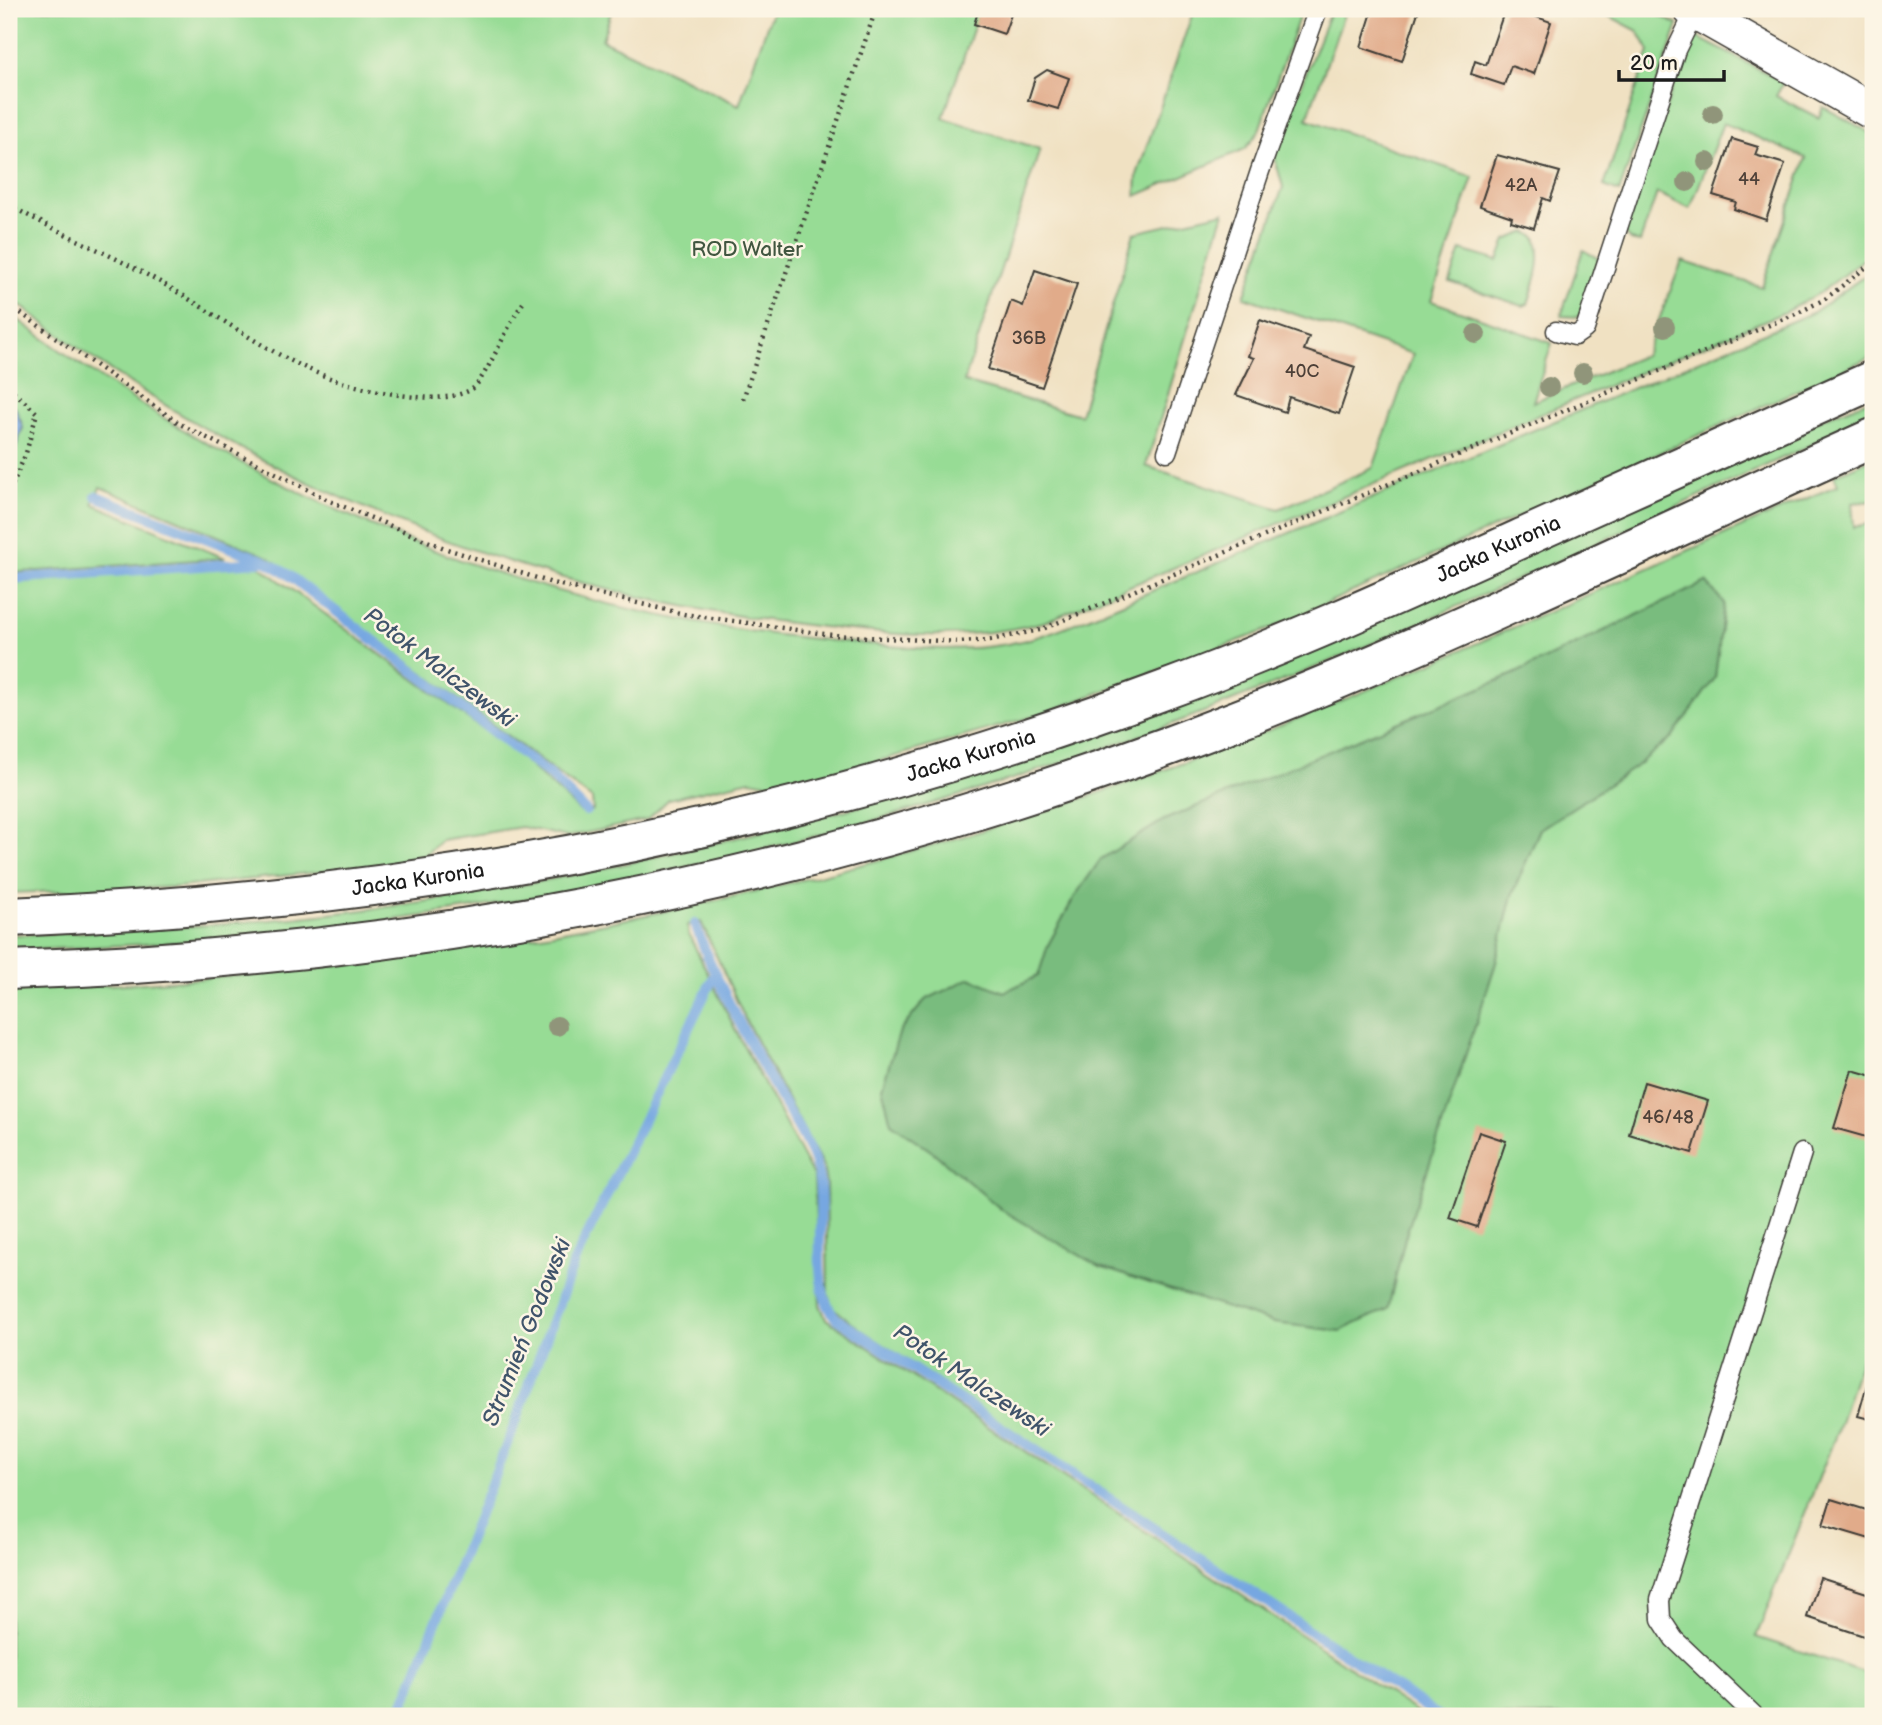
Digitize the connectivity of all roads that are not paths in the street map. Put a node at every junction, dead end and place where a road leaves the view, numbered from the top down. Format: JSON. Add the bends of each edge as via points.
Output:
{"nodes":[{"id":1,"x":1318,"y":9,"type":"edge"},
{"id":2,"x":1694,"y":10,"type":"edge"},
{"id":3,"x":1873,"y":112,"type":"edge"},
{"id":4,"x":1556,"y":331,"type":"dead end"},
{"id":5,"x":1873,"y":380,"type":"edge"},
{"id":6,"x":1873,"y":438,"type":"edge"},
{"id":7,"x":1167,"y":452,"type":"dead end"},
{"id":8,"x":9,"y":917,"type":"edge"},
{"id":9,"x":9,"y":970,"type":"edge"},
{"id":10,"x":1802,"y":1153,"type":"dead end"},
{"id":11,"x":1755,"y":1716,"type":"edge"}],
"edges":[{"from":1,"to":7,"type":"lane"},
{"from":2,"to":3,"type":"street"},
{"from":2,"to":4,"type":"lane","via":[[1676,50],[1585,329],[1575,336]]},
{"from":5,"to":8,"type":"main road","name":"Jacka Kuronia","via":[[1282,644],[1102,713],[939,766],[750,817],[484,871],[253,901]]},
{"from":6,"to":9,"type":"main road","via":[[1259,711],[1120,763],[905,832],[643,896],[446,931],[230,957]]},
{"from":10,"to":11,"type":"lane","via":[[1660,1600],[1661,1619],[1674,1639]]}]}
